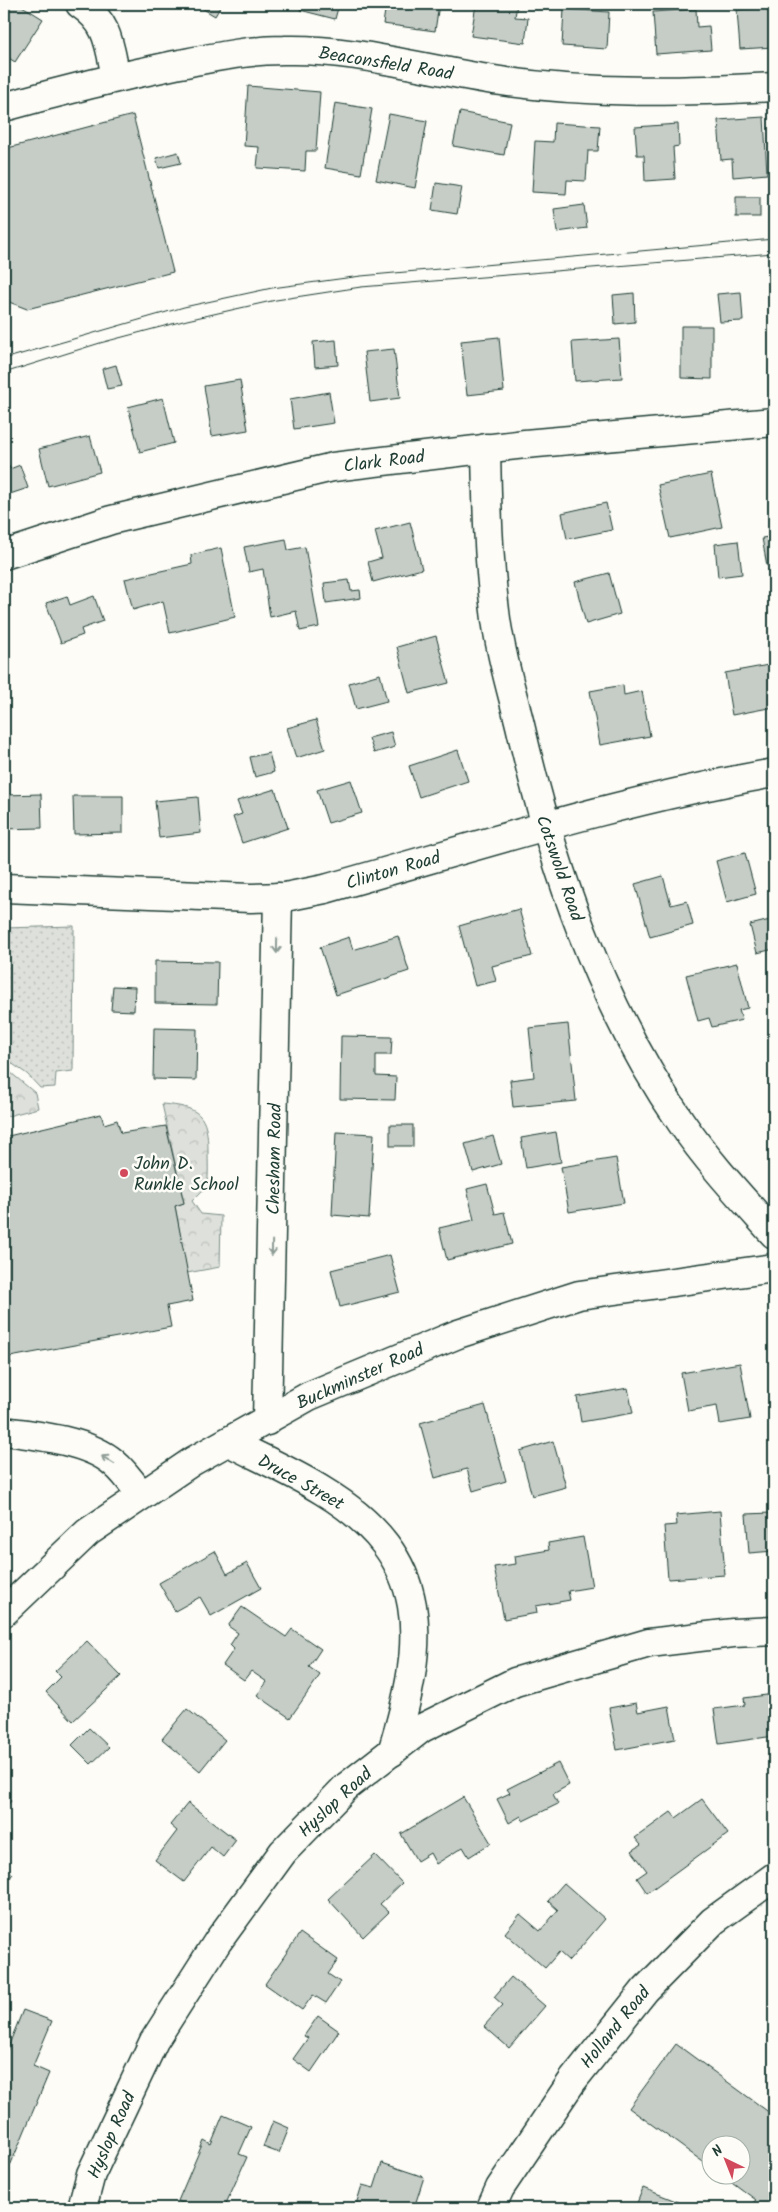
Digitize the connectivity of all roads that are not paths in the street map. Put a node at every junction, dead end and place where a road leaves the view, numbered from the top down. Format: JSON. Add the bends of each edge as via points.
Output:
{"nodes":[{"id":1,"x":80,"y":4,"type":"edge"},
{"id":2,"x":116,"y":77,"type":"junction"},
{"id":3,"x":774,"y":87,"type":"edge"},
{"id":4,"x":4,"y":107,"type":"edge"},
{"id":5,"x":774,"y":422,"type":"edge"},
{"id":6,"x":486,"y":448,"type":"junction"},
{"id":7,"x":4,"y":555,"type":"edge"},
{"id":8,"x":774,"y":773,"type":"edge"},
{"id":9,"x":545,"y":825,"type":"junction"},
{"id":10,"x":4,"y":888,"type":"edge"},
{"id":11,"x":278,"y":897,"type":"junction"},
{"id":12,"x":774,"y":1234,"type":"edge"},
{"id":13,"x":774,"y":1268,"type":"edge"},
{"id":14,"x":267,"y":1420,"type":"junction"},
{"id":15,"x":4,"y":1431,"type":"edge"},
{"id":16,"x":229,"y":1442,"type":"junction"},
{"id":17,"x":141,"y":1495,"type":"junction"},
{"id":18,"x":4,"y":1612,"type":"edge"},
{"id":19,"x":774,"y":1631,"type":"edge"},
{"id":20,"x":392,"y":1752,"type":"junction"},
{"id":21,"x":774,"y":1877,"type":"edge"},
{"id":22,"x":82,"y":2208,"type":"edge"},
{"id":23,"x":491,"y":2208,"type":"edge"}],
"edges":[{"from":1,"to":2,"type":"street","via":[[96,15],[104,28]]},
{"from":2,"to":3,"type":"street","name":"Beaconsfield Road","via":[[223,56],[284,50],[350,56],[502,82],[607,92]]},
{"from":2,"to":4,"type":"street","name":"Beaconsfield Road"},
{"from":5,"to":6,"type":"street","name":"Clark Road"},
{"from":6,"to":7,"type":"street","name":"Clark Road","via":[[333,467],[111,520]]},
{"from":6,"to":9,"type":"street","name":"Cotswold Road","via":[[495,613]]},
{"from":8,"to":9,"type":"street","name":"Clinton Road","via":[[647,798]]},
{"from":9,"to":11,"type":"street","name":"Clinton Road","via":[[325,889]]},
{"from":9,"to":12,"type":"street","name":"Cotswold Road","via":[[588,950],[628,1033],[680,1121]]},
{"from":10,"to":11,"type":"street","name":"Clinton Road"},
{"from":11,"to":14,"type":"street","name":"Chesham Road","one_way":true},
{"from":13,"to":14,"type":"street","name":"Buckminster Road","via":[[579,1295],[458,1334],[310,1396]]},
{"from":14,"to":16,"type":"street","name":"Buckminster Road"},
{"from":17,"to":15,"type":"street","one_way":true,"via":[[108,1458],[78,1445]]},
{"from":16,"to":17,"type":"street","name":"Buckminster Road"},
{"from":16,"to":20,"type":"street","name":"Druce Street","via":[[318,1488],[349,1508],[387,1544],[401,1570],[415,1619],[414,1655],[410,1688]]},
{"from":17,"to":18,"type":"street","name":"Buckminster Road","via":[[88,1532]]},
{"from":19,"to":20,"type":"street","name":"Hyslop Road","via":[[649,1643],[515,1682],[422,1728]]},
{"from":20,"to":22,"type":"street","name":"Hyslop Road","via":[[346,1787],[283,1852],[218,1941],[154,2041],[91,2174]]},
{"from":21,"to":23,"type":"street","name":"Holland Road","via":[[712,1921],[645,1990],[573,2080],[500,2188]]}]}
